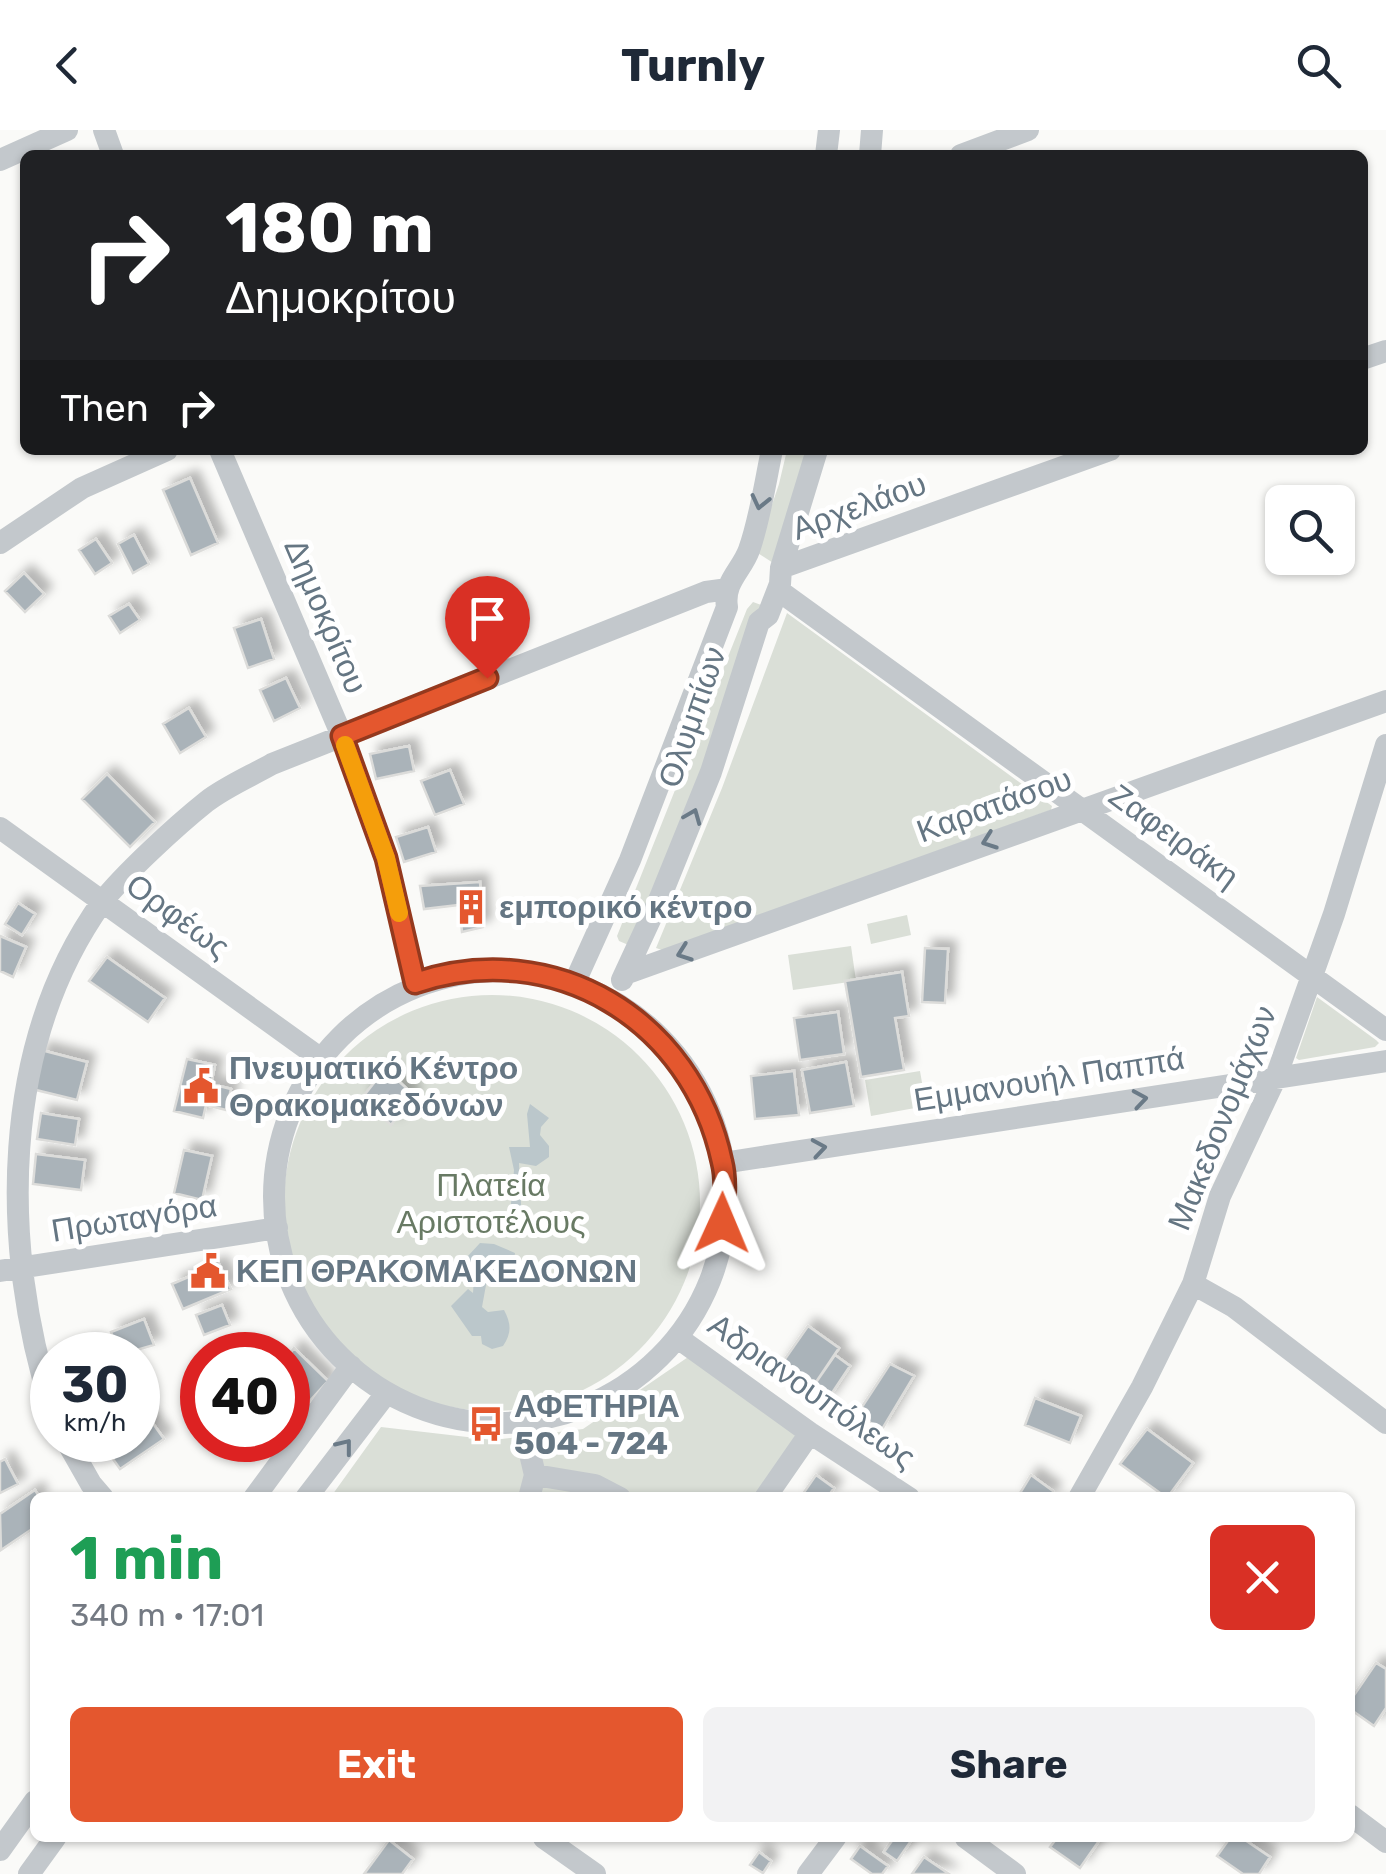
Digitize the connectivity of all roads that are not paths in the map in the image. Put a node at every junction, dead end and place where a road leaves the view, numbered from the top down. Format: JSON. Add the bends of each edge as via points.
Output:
{"nodes":[{"id":1,"x":68,"y":130,"type":"edge"},
{"id":2,"x":1028,"y":130,"type":"edge"},
{"id":3,"x":23,"y":150,"type":"edge"},
{"id":4,"x":974,"y":150,"type":"edge"},
{"id":5,"x":156,"y":455,"type":"edge"},
{"id":6,"x":222,"y":455,"type":"edge"},
{"id":7,"x":771,"y":455,"type":"edge"},
{"id":8,"x":815,"y":455,"type":"edge"},
{"id":9,"x":1097,"y":455,"type":"edge"},
{"id":10,"x":0,"y":543,"type":"edge"},
{"id":11,"x":748,"y":554,"type":"junction"},
{"id":12,"x":779,"y":579,"type":"junction"},
{"id":13,"x":727,"y":598,"type":"junction"},
{"id":14,"x":759,"y":622,"type":"junction"},
{"id":15,"x":1386,"y":701,"type":"edge"},
{"id":16,"x":342,"y":736,"type":"junction"},
{"id":17,"x":1386,"y":745,"type":"edge"},
{"id":18,"x":1081,"y":808,"type":"junction"},
{"id":19,"x":0,"y":828,"type":"edge"},
{"id":20,"x":102,"y":902,"type":"junction"},
{"id":21,"x":625,"y":974,"type":"junction"},
{"id":22,"x":1312,"y":976,"type":"junction"},
{"id":23,"x":415,"y":983,"type":"junction"},
{"id":24,"x":574,"y":984,"type":"junction"},
{"id":25,"x":612,"y":1001,"type":"junction"},
{"id":26,"x":1386,"y":1030,"type":"edge"},
{"id":27,"x":317,"y":1056,"type":"junction"},
{"id":28,"x":1386,"y":1061,"type":"edge"},
{"id":29,"x":1276,"y":1077,"type":"junction"},
{"id":30,"x":723,"y":1163,"type":"junction"},
{"id":31,"x":277,"y":1228,"type":"junction"},
{"id":32,"x":7,"y":1270,"type":"edge"},
{"id":33,"x":1193,"y":1284,"type":"junction"},
{"id":34,"x":678,"y":1338,"type":"junction"},
{"id":35,"x":30,"y":1344,"type":"edge"},
{"id":36,"x":350,"y":1366,"type":"junction"},
{"id":37,"x":385,"y":1395,"type":"junction"},
{"id":38,"x":1386,"y":1423,"type":"edge"},
{"id":39,"x":523,"y":1424,"type":"junction"},
{"id":40,"x":810,"y":1433,"type":"junction"},
{"id":41,"x":78,"y":1462,"type":"edge"},
{"id":42,"x":532,"y":1486,"type":"edge"},
{"id":43,"x":98,"y":1492,"type":"edge"},
{"id":44,"x":258,"y":1492,"type":"edge"},
{"id":45,"x":311,"y":1492,"type":"edge"},
{"id":46,"x":608,"y":1492,"type":"edge"},
{"id":47,"x":769,"y":1492,"type":"edge"},
{"id":48,"x":899,"y":1492,"type":"edge"},
{"id":49,"x":1082,"y":1492,"type":"edge"},
{"id":50,"x":30,"y":1808,"type":"edge"},
{"id":51,"x":1355,"y":1820,"type":"edge"},
{"id":52,"x":52,"y":1842,"type":"edge"},
{"id":53,"x":550,"y":1842,"type":"edge"},
{"id":54,"x":832,"y":1842,"type":"edge"},
{"id":55,"x":971,"y":1842,"type":"edge"},
{"id":56,"x":1386,"y":1842,"type":"edge"},
{"id":57,"x":0,"y":1851,"type":"edge"},
{"id":58,"x":29,"y":1874,"type":"edge"},
{"id":59,"x":595,"y":1874,"type":"edge"},
{"id":60,"x":808,"y":1874,"type":"edge"},
{"id":61,"x":1015,"y":1874,"type":"edge"}],
"edges":[{"from":1,"to":3,"type":"street"},
{"from":2,"to":4,"type":"street"},
{"from":5,"to":10,"type":"street","via":[[82,488]]},
{"from":6,"to":16,"type":"street","name":"Δημοκρίτου"},
{"from":7,"to":11,"type":"street","name":"Ολυμπίων","one_way":true},
{"from":8,"to":12,"type":"street","name":"Ολυμπίων"},
{"from":9,"to":12,"type":"street","name":"Αρχελάου"},
{"from":11,"to":12,"type":"street","name":"Αρχελάου","via":[[766,553]]},
{"from":11,"to":13,"type":"street","name":"Ολυμπίων"},
{"from":12,"to":14,"type":"street","name":"Ολυμπίων","via":[[768,615]]},
{"from":12,"to":18,"type":"street","name":"Ζαφειράκη"},
{"from":13,"to":14,"type":"street","via":[[741,621]]},
{"from":13,"to":16,"type":"street","via":[[706,592]]},
{"from":13,"to":24,"type":"street","name":"Ολυμπίων","via":[[630,860]]},
{"from":21,"to":14,"type":"street","name":"Ολυμπίων","one_way":true,"via":[[711,772]]},
{"from":15,"to":18,"type":"street","name":"Καρατάσου"},
{"from":16,"to":20,"type":"street","via":[[208,800]]},
{"from":16,"to":23,"type":"street","name":"Δημοκρίτου","via":[[386,858]]},
{"from":17,"to":22,"type":"street","name":"Μακεδονομάχων"},
{"from":18,"to":21,"type":"street","name":"Καρατάσου","one_way":true},
{"from":18,"to":22,"type":"street","name":"Ζαφειράκη"},
{"from":19,"to":20,"type":"street","name":"Ορφέως"},
{"from":20,"to":27,"type":"street","name":"Ορφέως"},
{"from":20,"to":32,"type":"street","via":[[60,967],[30,1042],[11,1128]]},
{"from":21,"to":25,"type":"street","name":"Ολυμπίων"},
{"from":22,"to":26,"type":"street","name":"Ζαφειράκη"},
{"from":22,"to":29,"type":"street","name":"Μακεδονομάχων"},
{"from":23,"to":24,"type":"street","via":[[472,970],[527,971]]},
{"from":23,"to":27,"type":"street","via":[[350,1020]]},
{"from":24,"to":25,"type":"street"},
{"from":25,"to":30,"type":"street","via":[[664,1043],[702,1099]]},
{"from":27,"to":31,"type":"street","via":[[288,1118]]},
{"from":28,"to":29,"type":"street","name":"Εμμανουήλ Παππά"},
{"from":30,"to":29,"type":"street","name":"Εμμανουήλ Παππά","one_way":true},
{"from":29,"to":33,"type":"street","name":"Μακεδονομάχων","via":[[1220,1196]]},
{"from":30,"to":34,"type":"street","via":[[719,1250]]},
{"from":31,"to":32,"type":"street","name":"Πρωταγόρα"},
{"from":31,"to":36,"type":"street","via":[[303,1302]]},
{"from":32,"to":35,"type":"street"},
{"from":33,"to":38,"type":"street","via":[[1234,1307]]},
{"from":33,"to":49,"type":"street","name":"Μακεδονομάχων"},
{"from":34,"to":39,"type":"street","via":[[648,1372],[599,1405]]},
{"from":34,"to":40,"type":"street","name":"Αδριανουπόλεως"},
{"from":36,"to":37,"type":"street"},
{"from":36,"to":44,"type":"street"},
{"from":37,"to":39,"type":"street","via":[[406,1411]]},
{"from":45,"to":37,"type":"street","one_way":true},
{"from":39,"to":42,"type":"street"},
{"from":40,"to":47,"type":"street"},
{"from":40,"to":48,"type":"street","name":"Αδριανουπόλεως"},
{"from":41,"to":43,"type":"street"},
{"from":42,"to":46,"type":"street","via":[[594,1485]]},
{"from":50,"to":57,"type":"street"},
{"from":51,"to":56,"type":"street"},
{"from":52,"to":58,"type":"street"},
{"from":53,"to":59,"type":"street"},
{"from":54,"to":60,"type":"street"},
{"from":55,"to":61,"type":"street"},
{"from":57,"to":58,"type":"street"}]}
